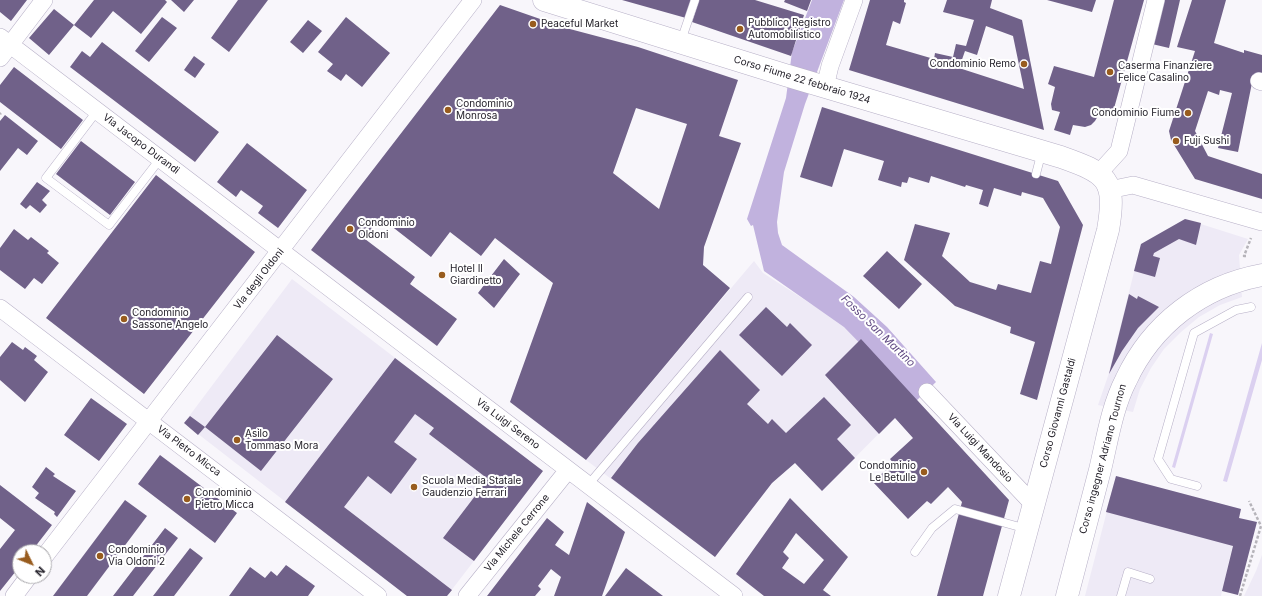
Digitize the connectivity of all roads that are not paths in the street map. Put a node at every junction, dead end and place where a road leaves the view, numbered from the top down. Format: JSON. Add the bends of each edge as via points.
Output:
{"nodes":[{"id":1,"x":44,"y":0,"type":"edge"},
{"id":2,"x":473,"y":0,"type":"edge"},
{"id":3,"x":544,"y":0,"type":"edge"},
{"id":4,"x":694,"y":0,"type":"edge"},
{"id":5,"x":854,"y":0,"type":"edge"},
{"id":6,"x":1156,"y":0,"type":"edge"},
{"id":7,"x":681,"y":42,"type":"junction"},
{"id":8,"x":3,"y":47,"type":"edge"},
{"id":9,"x":818,"y":85,"type":"junction"},
{"id":10,"x":97,"y":111,"type":"junction"},
{"id":11,"x":1051,"y":154,"type":"junction"},
{"id":12,"x":160,"y":159,"type":"junction"},
{"id":13,"x":1036,"y":174,"type":"dead end"},
{"id":14,"x":1104,"y":181,"type":"junction"},
{"id":15,"x":1262,"y":222,"type":"edge"},
{"id":16,"x":282,"y":250,"type":"junction"},
{"id":17,"x":1262,"y":275,"type":"edge"},
{"id":18,"x":748,"y":297,"type":"dead end"},
{"id":19,"x":1251,"y":307,"type":"dead end"},
{"id":20,"x":0,"y":308,"type":"edge"},
{"id":21,"x":927,"y":392,"type":"dead end"},
{"id":22,"x":149,"y":421,"type":"junction"},
{"id":23,"x":568,"y":470,"type":"junction"},
{"id":24,"x":588,"y":485,"type":"junction"},
{"id":25,"x":1197,"y":486,"type":"dead end"},
{"id":26,"x":1034,"y":505,"type":"junction"},
{"id":27,"x":1027,"y":529,"type":"junction"},
{"id":28,"x":52,"y":547,"type":"edge"},
{"id":29,"x":915,"y":552,"type":"dead end"},
{"id":30,"x":1150,"y":579,"type":"dead end"},
{"id":31,"x":23,"y":584,"type":"edge"},
{"id":32,"x":14,"y":596,"type":"edge"},
{"id":33,"x":378,"y":596,"type":"edge"},
{"id":34,"x":467,"y":596,"type":"edge"},
{"id":35,"x":734,"y":596,"type":"edge"},
{"id":36,"x":1009,"y":596,"type":"edge"},
{"id":37,"x":1067,"y":596,"type":"edge"},
{"id":38,"x":1122,"y":596,"type":"edge"}],
"edges":[{"from":1,"to":8,"type":"street"},
{"from":2,"to":16,"type":"street","name":"Via degli Oldoni"},
{"from":3,"to":7,"type":"main road","name":"Corso Fiume 22 febbraio 1924"},
{"from":4,"to":7,"type":"lane"},
{"from":5,"to":9,"type":"street","via":[[830,66]]},
{"from":6,"to":14,"type":"street","via":[[1119,151]]},
{"from":7,"to":9,"type":"main road","name":"Corso Fiume 22 febbraio 1924"},
{"from":8,"to":10,"type":"street","name":"Via Jacopo Durandi"},
{"from":9,"to":11,"type":"main road","name":"Corso Fiume 22 febbraio 1924"},
{"from":10,"to":12,"type":"street","name":"Via Jacopo Durandi"},
{"from":10,"to":12,"type":"lane","via":[[46,178],[109,225]]},
{"from":11,"to":13,"type":"lane"},
{"from":11,"to":14,"type":"main road","name":"Corso Fiume 22 febbraio 1924"},
{"from":12,"to":16,"type":"street","name":"Via Jacopo Durandi"},
{"from":14,"to":15,"type":"street","via":[[1133,185]]},
{"from":14,"to":26,"type":"main road","name":"Corso Giovanni Gastaldi","via":[[1112,204],[1108,230]]},
{"from":16,"to":22,"type":"street","name":"Via degli Oldoni"},
{"from":16,"to":23,"type":"street","name":"Via Luigi Sereno"},
{"from":17,"to":37,"type":"main road","name":"Corso ingegner Adriano Tournon","via":[[1245,278],[1195,300],[1163,325],[1141,353],[1125,380],[1114,414]]},
{"from":18,"to":24,"type":"lane"},
{"from":19,"to":25,"type":"lane","via":[[1236,310],[1194,333],[1158,459],[1171,479]]},
{"from":20,"to":22,"type":"street","name":"Via Pietro Micca"},
{"from":21,"to":26,"type":"street","name":"Via Luigi Mandosio"},
{"from":22,"to":28,"type":"street","name":"Via degli Oldoni"},
{"from":22,"to":33,"type":"street","name":"Via Pietro Micca"},
{"from":23,"to":24,"type":"street","name":"Via Luigi Sereno"},
{"from":23,"to":34,"type":"street","name":"Via Michele Cerrone"},
{"from":24,"to":35,"type":"street","name":"Via Luigi Sereno"},
{"from":26,"to":27,"type":"main road","name":"Corso Giovanni Gastaldi"},
{"from":27,"to":29,"type":"lane","via":[[955,509],[932,528]]},
{"from":27,"to":36,"type":"main road","name":"Corso Giovanni Gastaldi"},
{"from":30,"to":38,"type":"lane","via":[[1128,572]]},
{"from":31,"to":32,"type":"street"}]}
